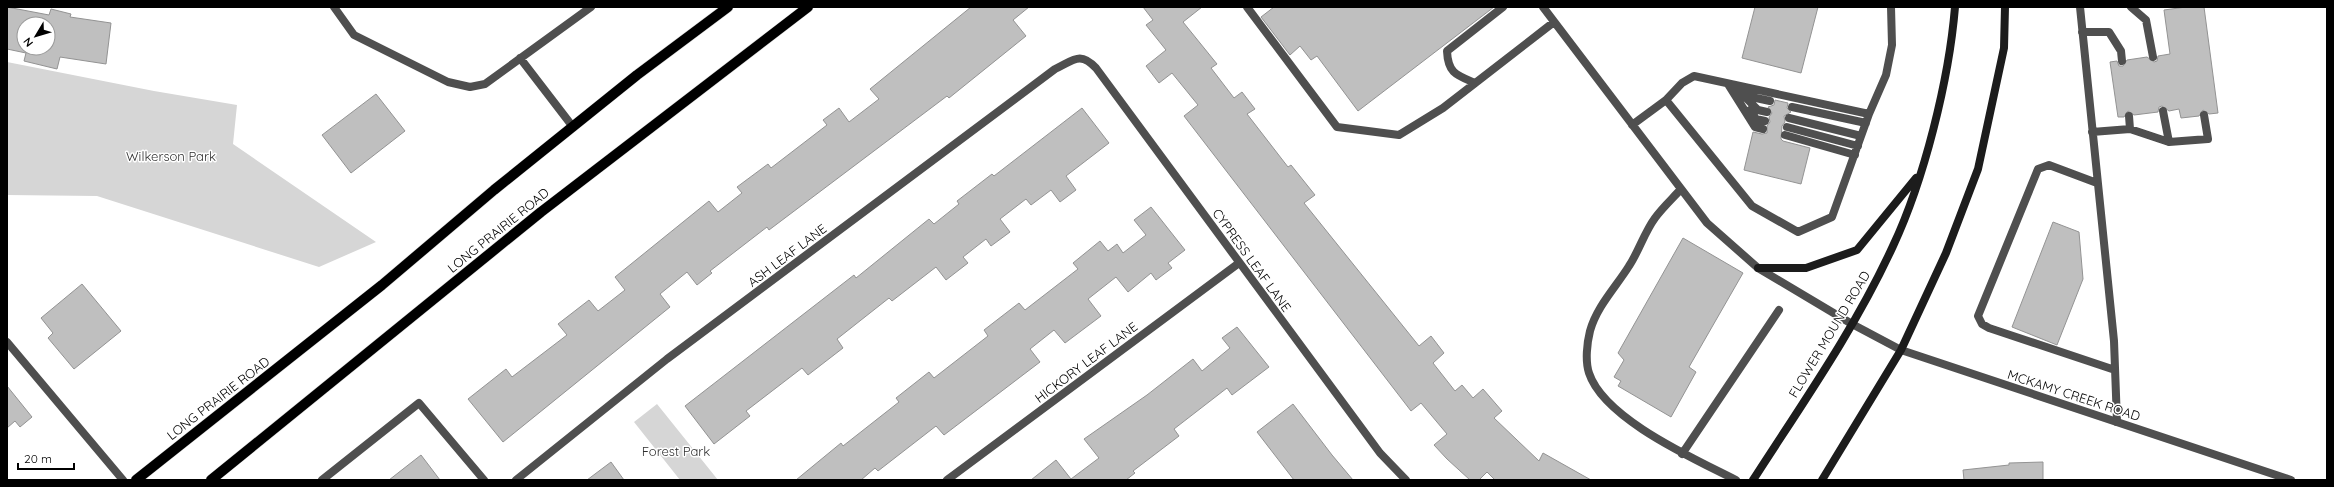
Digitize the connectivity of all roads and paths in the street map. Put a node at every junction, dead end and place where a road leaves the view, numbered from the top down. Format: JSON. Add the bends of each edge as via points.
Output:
{"nodes":[{"id":1,"x":334,"y":7,"type":"edge"},
{"id":2,"x":591,"y":7,"type":"edge"},
{"id":3,"x":728,"y":7,"type":"edge"},
{"id":4,"x":808,"y":7,"type":"edge"},
{"id":5,"x":1247,"y":7,"type":"edge"},
{"id":6,"x":1502,"y":7,"type":"edge"},
{"id":7,"x":1543,"y":7,"type":"edge"},
{"id":8,"x":1891,"y":7,"type":"edge"},
{"id":9,"x":1955,"y":7,"type":"edge"},
{"id":10,"x":2005,"y":7,"type":"edge"},
{"id":11,"x":2080,"y":7,"type":"edge"},
{"id":12,"x":2131,"y":7,"type":"edge"},
{"id":13,"x":1554,"y":22,"type":"junction"},
{"id":14,"x":2082,"y":32,"type":"junction"},
{"id":15,"x":1078,"y":57,"type":"joint"},
{"id":16,"x":2153,"y":57,"type":"dead end"},
{"id":17,"x":520,"y":58,"type":"junction"},
{"id":18,"x":2122,"y":61,"type":"dead end"},
{"id":19,"x":1475,"y":83,"type":"junction"},
{"id":20,"x":1734,"y":85,"type":"junction"},
{"id":21,"x":1666,"y":100,"type":"junction"},
{"id":22,"x":1770,"y":101,"type":"dead end"},
{"id":23,"x":1792,"y":106,"type":"dead end"},
{"id":24,"x":2163,"y":111,"type":"dead end"},
{"id":25,"x":1767,"y":112,"type":"dead end"},
{"id":26,"x":1869,"y":114,"type":"junction"},
{"id":27,"x":2204,"y":115,"type":"dead end"},
{"id":28,"x":2128,"y":116,"type":"dead end"},
{"id":29,"x":1789,"y":118,"type":"dead end"},
{"id":30,"x":1866,"y":123,"type":"junction"},
{"id":31,"x":1632,"y":125,"type":"junction"},
{"id":32,"x":1764,"y":125,"type":"dead end"},
{"id":33,"x":573,"y":127,"type":"junction"},
{"id":34,"x":2130,"y":128,"type":"junction"},
{"id":35,"x":2092,"y":132,"type":"junction"},
{"id":36,"x":1861,"y":136,"type":"junction"},
{"id":37,"x":2169,"y":142,"type":"junction"},
{"id":38,"x":1858,"y":146,"type":"junction"},
{"id":39,"x":1855,"y":155,"type":"junction"},
{"id":40,"x":1920,"y":173,"type":"junction"},
{"id":41,"x":2097,"y":183,"type":"junction"},
{"id":42,"x":1681,"y":189,"type":"junction"},
{"id":43,"x":1239,"y":263,"type":"junction"},
{"id":44,"x":1758,"y":268,"type":"junction"},
{"id":45,"x":1779,"y":310,"type":"dead end"},
{"id":46,"x":1852,"y":324,"type":"junction"},
{"id":47,"x":7,"y":342,"type":"edge"},
{"id":48,"x":1901,"y":350,"type":"junction"},
{"id":49,"x":2115,"y":370,"type":"junction"},
{"id":50,"x":2117,"y":422,"type":"junction"},
{"id":51,"x":1682,"y":454,"type":"junction"},
{"id":52,"x":123,"y":480,"type":"edge"},
{"id":53,"x":136,"y":480,"type":"edge"},
{"id":54,"x":211,"y":480,"type":"edge"},
{"id":55,"x":322,"y":480,"type":"edge"},
{"id":56,"x":484,"y":480,"type":"edge"},
{"id":57,"x":516,"y":480,"type":"edge"},
{"id":58,"x":947,"y":480,"type":"edge"},
{"id":59,"x":1406,"y":480,"type":"edge"},
{"id":60,"x":1736,"y":480,"type":"edge"},
{"id":61,"x":1754,"y":480,"type":"edge"},
{"id":62,"x":1822,"y":480,"type":"edge"},
{"id":63,"x":2291,"y":480,"type":"edge"}],
"edges":[{"from":1,"to":17,"type":"street","via":[[354,35],[459,86],[485,84]]},
{"from":2,"to":17,"type":"street"},
{"from":3,"to":33,"type":"main road","name":"LONG PRAIRIE ROAD"},
{"from":4,"to":54,"type":"main road","name":"LONG PRAIRIE ROAD","via":[[650,126],[535,217]]},
{"from":5,"to":19,"type":"street","via":[[1337,127],[1399,135],[1444,108]]},
{"from":6,"to":19,"type":"street","via":[[1447,51],[1448,65],[1457,76]]},
{"from":7,"to":13,"type":"street","name":"MCKAMY CREEK ROAD"},
{"from":8,"to":26,"type":"street","via":[[1892,45],[1886,75]]},
{"from":9,"to":40,"type":"main road","name":"FLOWER MOUND ROAD","via":[[1953,30],[1935,121]]},
{"from":10,"to":48,"type":"main road","via":[[2004,48],[1978,169],[1946,253]]},
{"from":11,"to":14,"type":"street"},
{"from":12,"to":16,"type":"street","via":[[2146,20]]},
{"from":13,"to":19,"type":"street"},
{"from":13,"to":31,"type":"street","name":"MCKAMY CREEK ROAD"},
{"from":14,"to":18,"type":"street","via":[[2109,32],[2121,51]]},
{"from":14,"to":35,"type":"street"},
{"from":15,"to":43,"type":"street","name":"CYPRESS LEAF LANE","via":[[1088,59],[1096,68]]},
{"from":15,"to":57,"type":"street","name":"ASH LEAF LANE","via":[[1055,69],[680,350]]},
{"from":17,"to":33,"type":"street"},
{"from":20,"to":21,"type":"street","via":[[1694,76],[1682,83]]},
{"from":20,"to":22,"type":"street","via":[[1756,98]]},
{"from":20,"to":25,"type":"street","via":[[1758,110]]},
{"from":20,"to":26,"type":"street"},
{"from":20,"to":32,"type":"street","via":[[1756,119]]},
{"from":21,"to":31,"type":"street"},
{"from":21,"to":39,"type":"street","via":[[1752,206],[1798,232],[1832,217]]},
{"from":23,"to":30,"type":"street"},
{"from":24,"to":37,"type":"street"},
{"from":26,"to":30,"type":"street"},
{"from":27,"to":37,"type":"street","via":[[2208,140]]},
{"from":28,"to":34,"type":"street"},
{"from":29,"to":36,"type":"street"},
{"from":30,"to":36,"type":"street"},
{"from":31,"to":42,"type":"street","name":"MCKAMY CREEK ROAD"},
{"from":33,"to":53,"type":"main road","name":"LONG PRAIRIE ROAD","via":[[382,285]]},
{"from":34,"to":35,"type":"street"},
{"from":34,"to":37,"type":"street"},
{"from":35,"to":41,"type":"street"},
{"from":36,"to":38,"type":"street"},
{"from":38,"to":39,"type":"street"},
{"from":38,"to":39,"type":"street","via":[[1786,131]]},
{"from":40,"to":44,"type":"main road","via":[[1857,250],[1806,268]]},
{"from":40,"to":46,"type":"main road","name":"FLOWER MOUND ROAD","via":[[1894,246]]},
{"from":41,"to":49,"type":"street"},
{"from":41,"to":49,"type":"street","via":[[2049,165],[2041,166],[2033,177],[1978,316],[1982,324],[1989,328]]},
{"from":42,"to":44,"type":"street","name":"MCKAMY CREEK ROAD","via":[[1708,224]]},
{"from":42,"to":51,"type":"street","via":[[1655,218],[1630,265],[1600,308],[1590,330],[1587,348],[1589,373],[1609,403],[1628,419]]},
{"from":43,"to":58,"type":"street","name":"HICKORY LEAF LANE"},
{"from":43,"to":59,"type":"street","name":"CYPRESS LEAF LANE","via":[[1380,453]]},
{"from":44,"to":46,"type":"street","name":"MCKAMY CREEK ROAD"},
{"from":45,"to":51,"type":"street"},
{"from":46,"to":48,"type":"street","name":"MCKAMY CREEK ROAD"},
{"from":46,"to":61,"type":"main road","name":"FLOWER MOUND ROAD"},
{"from":47,"to":52,"type":"street"},
{"from":48,"to":50,"type":"street","name":"MCKAMY CREEK ROAD"},
{"from":48,"to":62,"type":"main road"},
{"from":49,"to":50,"type":"street"},
{"from":50,"to":63,"type":"street","name":"MCKAMY CREEK ROAD"},
{"from":51,"to":60,"type":"street"},
{"from":55,"to":56,"type":"street","via":[[419,403]]}]}
